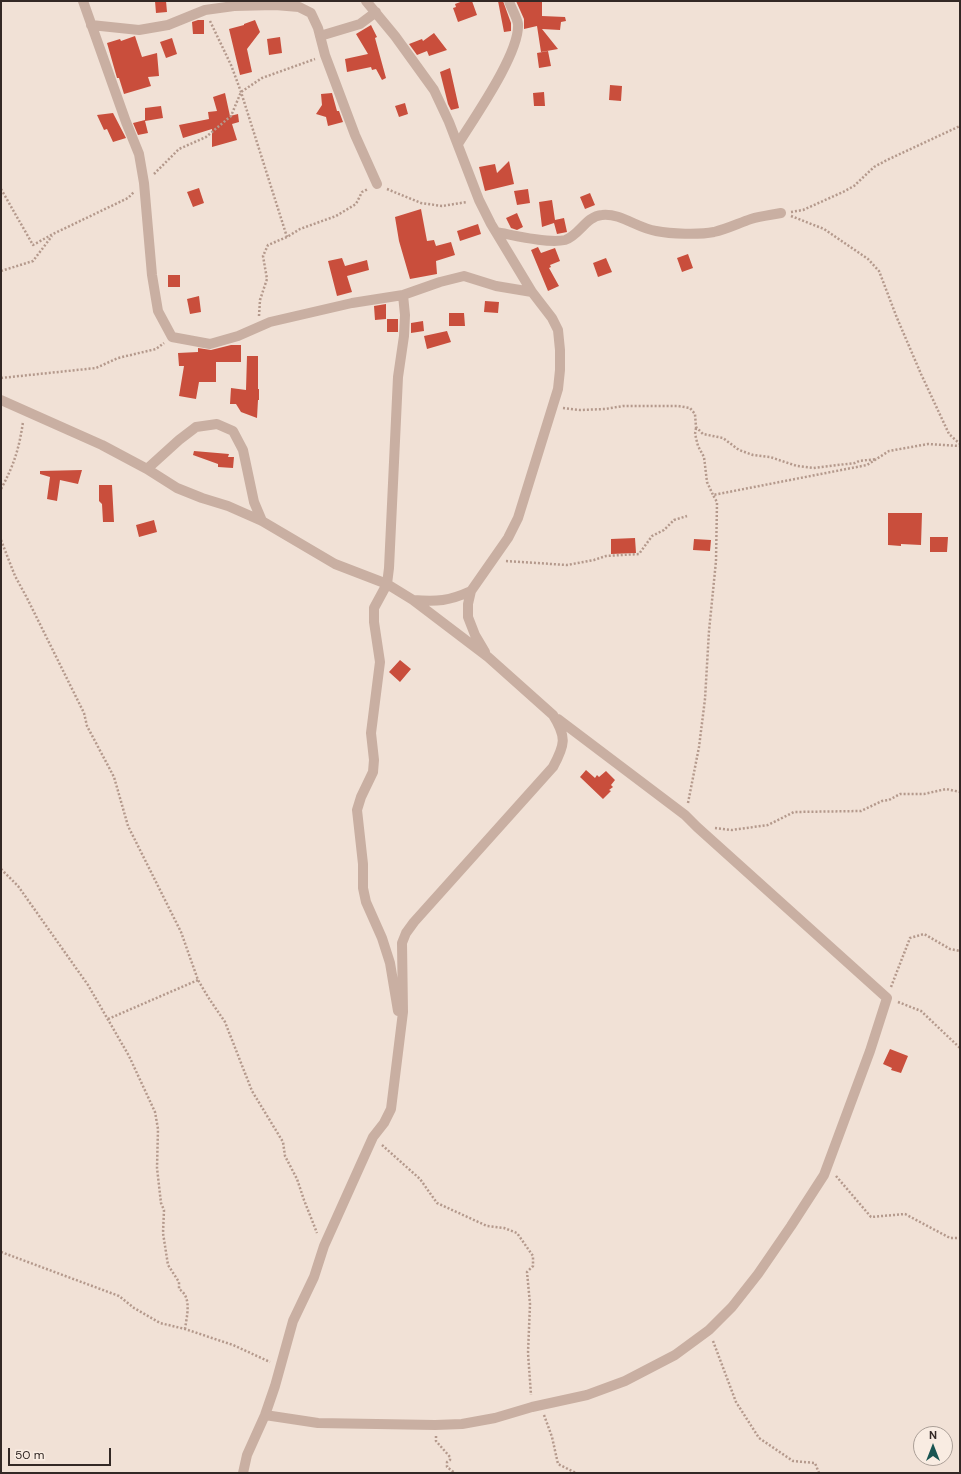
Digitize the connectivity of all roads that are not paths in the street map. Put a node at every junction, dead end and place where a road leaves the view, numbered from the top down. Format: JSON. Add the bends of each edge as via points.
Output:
{"nodes":[{"id":1,"x":83,"y":1,"type":"edge"},
{"id":2,"x":366,"y":1,"type":"edge"},
{"id":3,"x":509,"y":1,"type":"edge"},
{"id":4,"x":376,"y":12,"type":"junction"},
{"id":5,"x":91,"y":25,"type":"junction"},
{"id":6,"x":320,"y":36,"type":"junction"},
{"id":7,"x":458,"y":144,"type":"junction"},
{"id":8,"x":377,"y":184,"type":"road end"},
{"id":9,"x":781,"y":213,"type":"road end"},
{"id":10,"x":496,"y":232,"type":"junction"},
{"id":11,"x":532,"y":292,"type":"junction"},
{"id":12,"x":403,"y":295,"type":"junction"},
{"id":13,"x":1,"y":400,"type":"edge"},
{"id":14,"x":147,"y":469,"type":"junction"},
{"id":15,"x":262,"y":520,"type":"junction"},
{"id":16,"x":387,"y":584,"type":"junction"},
{"id":17,"x":471,"y":591,"type":"junction"},
{"id":18,"x":413,"y":600,"type":"junction"},
{"id":19,"x":488,"y":657,"type":"junction"},
{"id":20,"x":553,"y":715,"type":"junction"},
{"id":21,"x":400,"y":1029,"type":"junction"},
{"id":22,"x":265,"y":1415,"type":"junction"},
{"id":23,"x":242,"y":1473,"type":"edge"}],
"edges":[{"from":1,"to":5,"type":"street"},
{"from":2,"to":4,"type":"street"},
{"from":3,"to":7,"type":"street","via":[[518,23],[516,37],[492,90]]},
{"from":4,"to":6,"type":"street","via":[[360,24]]},
{"from":4,"to":7,"type":"street","via":[[434,90]]},
{"from":5,"to":6,"type":"street","via":[[139,30],[168,25],[205,10],[275,4],[299,7],[311,12]]},
{"from":5,"to":12,"type":"street","via":[[139,154],[158,311],[172,337],[210,344],[286,318]]},
{"from":6,"to":8,"type":"street","via":[[355,135]]},
{"from":7,"to":10,"type":"street","via":[[479,200]]},
{"from":9,"to":10,"type":"street","via":[[697,234],[656,231],[608,215],[591,218],[565,240],[555,241]]},
{"from":10,"to":11,"type":"street"},
{"from":11,"to":12,"type":"street","via":[[496,286],[464,276]]},
{"from":11,"to":17,"type":"street","via":[[558,330],[558,389],[518,518],[508,538]]},
{"from":12,"to":16,"type":"street","via":[[404,336],[398,377]]},
{"from":13,"to":14,"type":"street","via":[[102,445]]},
{"from":14,"to":15,"type":"street","via":[[177,488]]},
{"from":14,"to":15,"type":"street","via":[[196,427],[217,424],[223,426],[233,431],[243,450],[254,502]]},
{"from":15,"to":16,"type":"street","via":[[335,564]]},
{"from":16,"to":18,"type":"street"},
{"from":16,"to":21,"type":"street","via":[[374,608],[380,662],[371,733],[373,772],[358,810],[363,888],[390,963]]},
{"from":17,"to":18,"type":"street","via":[[455,599],[433,602]]},
{"from":17,"to":19,"type":"street","via":[[468,617]]},
{"from":18,"to":19,"type":"street"},
{"from":19,"to":20,"type":"street"},
{"from":20,"to":21,"type":"street","via":[[563,735],[562,750],[553,767],[406,933],[401,954],[404,989]]},
{"from":20,"to":22,"type":"street","via":[[685,815],[887,998],[824,1175],[758,1274],[732,1307],[709,1330],[675,1355],[626,1381],[587,1395],[462,1424],[435,1426],[318,1423]]},
{"from":21,"to":22,"type":"street","via":[[391,1109],[373,1137],[293,1321]]},
{"from":22,"to":23,"type":"street"}]}
